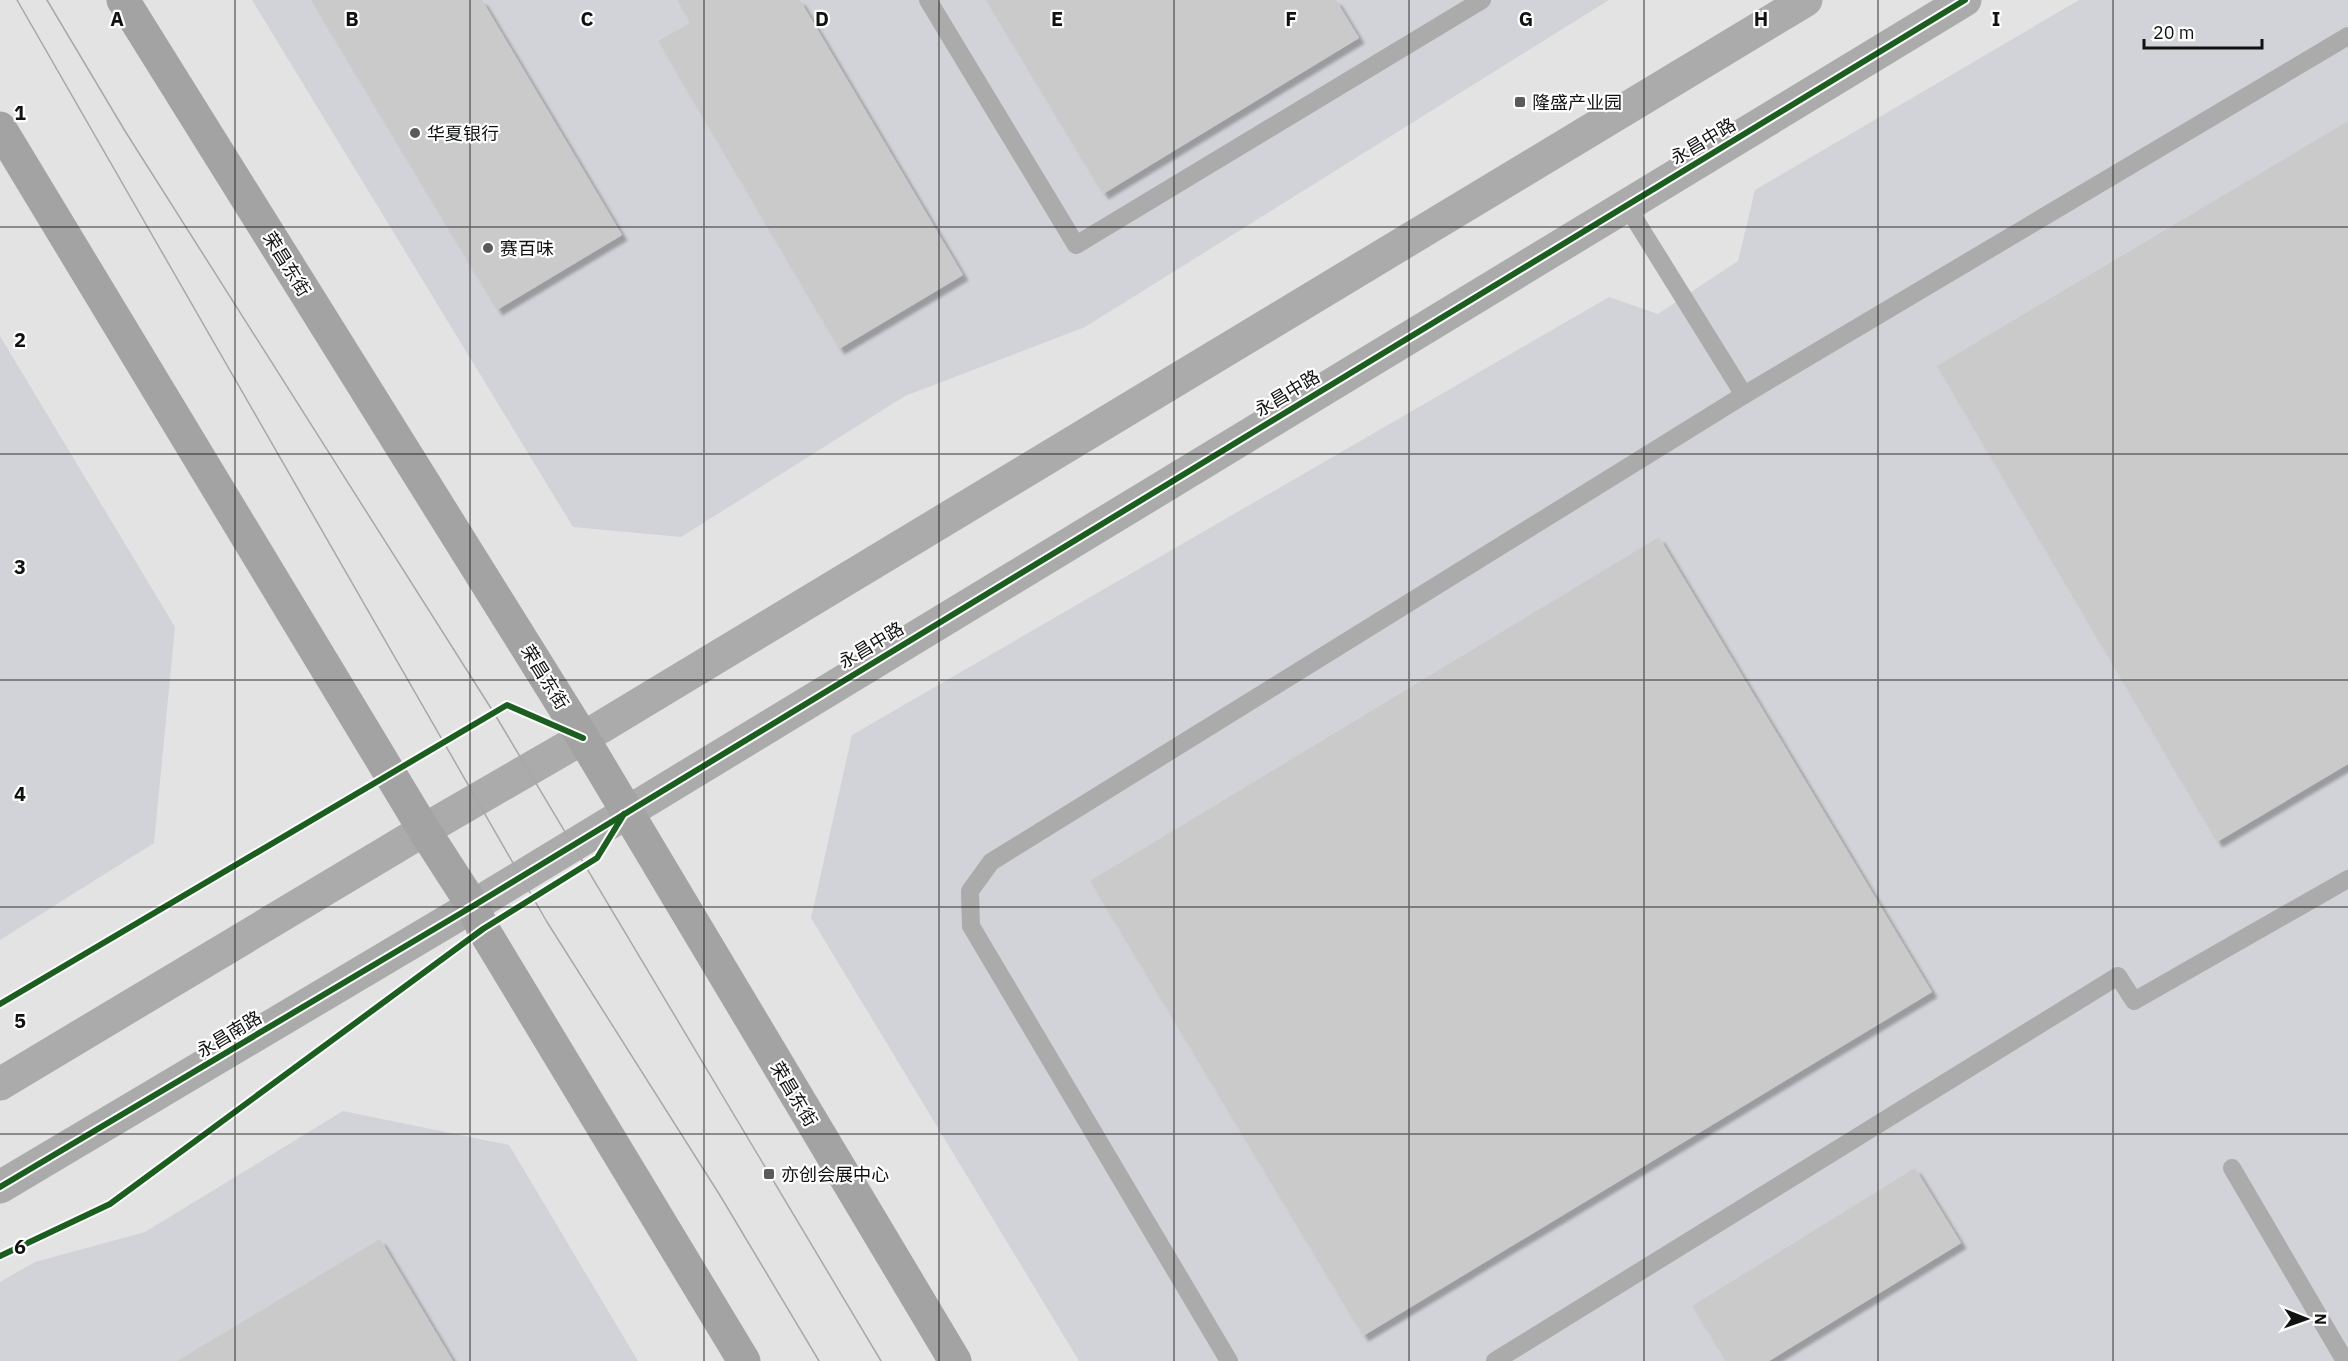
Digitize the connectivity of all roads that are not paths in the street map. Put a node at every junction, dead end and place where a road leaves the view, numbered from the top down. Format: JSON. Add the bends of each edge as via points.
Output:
{"nodes":[{"id":1,"x":123,"y":0,"type":"edge"},
{"id":2,"x":928,"y":0,"type":"edge"},
{"id":3,"x":1482,"y":0,"type":"edge"},
{"id":4,"x":1806,"y":0,"type":"edge"},
{"id":5,"x":1965,"y":0,"type":"edge"},
{"id":6,"x":2348,"y":36,"type":"edge"},
{"id":7,"x":0,"y":128,"type":"edge"},
{"id":8,"x":1626,"y":205,"type":"junction"},
{"id":9,"x":1744,"y":395,"type":"junction"},
{"id":10,"x":583,"y":738,"type":"junction"},
{"id":11,"x":625,"y":812,"type":"junction"},
{"id":12,"x":424,"y":830,"type":"junction"},
{"id":13,"x":2348,"y":879,"type":"edge"},
{"id":14,"x":473,"y":906,"type":"junction"},
{"id":15,"x":0,"y":1084,"type":"edge"},
{"id":16,"x":2232,"y":1168,"type":"dead end"},
{"id":17,"x":0,"y":1187,"type":"edge"},
{"id":18,"x":744,"y":1361,"type":"edge"},
{"id":19,"x":955,"y":1361,"type":"edge"},
{"id":20,"x":1229,"y":1361,"type":"edge"},
{"id":21,"x":1495,"y":1361,"type":"edge"},
{"id":22,"x":2345,"y":1361,"type":"edge"}],
"edges":[{"from":1,"to":10,"type":"main road","name":"荣昌东街"},
{"from":2,"to":3,"type":"lane","via":[[1076,244]]},
{"from":4,"to":10,"type":"street"},
{"from":5,"to":8,"type":"street","name":"永昌中路"},
{"from":6,"to":9,"type":"lane"},
{"from":7,"to":12,"type":"main road"},
{"from":8,"to":9,"type":"lane"},
{"from":8,"to":11,"type":"street","name":"永昌中路"},
{"from":9,"to":20,"type":"lane","via":[[991,862],[970,891],[971,927]]},
{"from":10,"to":11,"type":"main road","name":"荣昌东街"},
{"from":10,"to":12,"type":"street"},
{"from":11,"to":14,"type":"street","name":"永昌中路"},
{"from":11,"to":19,"type":"main road","name":"荣昌东街"},
{"from":12,"to":14,"type":"main road"},
{"from":12,"to":15,"type":"street"},
{"from":13,"to":21,"type":"lane","via":[[2134,1001],[2118,976]]},
{"from":14,"to":17,"type":"street","name":"永昌南路"},
{"from":14,"to":18,"type":"main road"},
{"from":16,"to":22,"type":"lane"}]}
